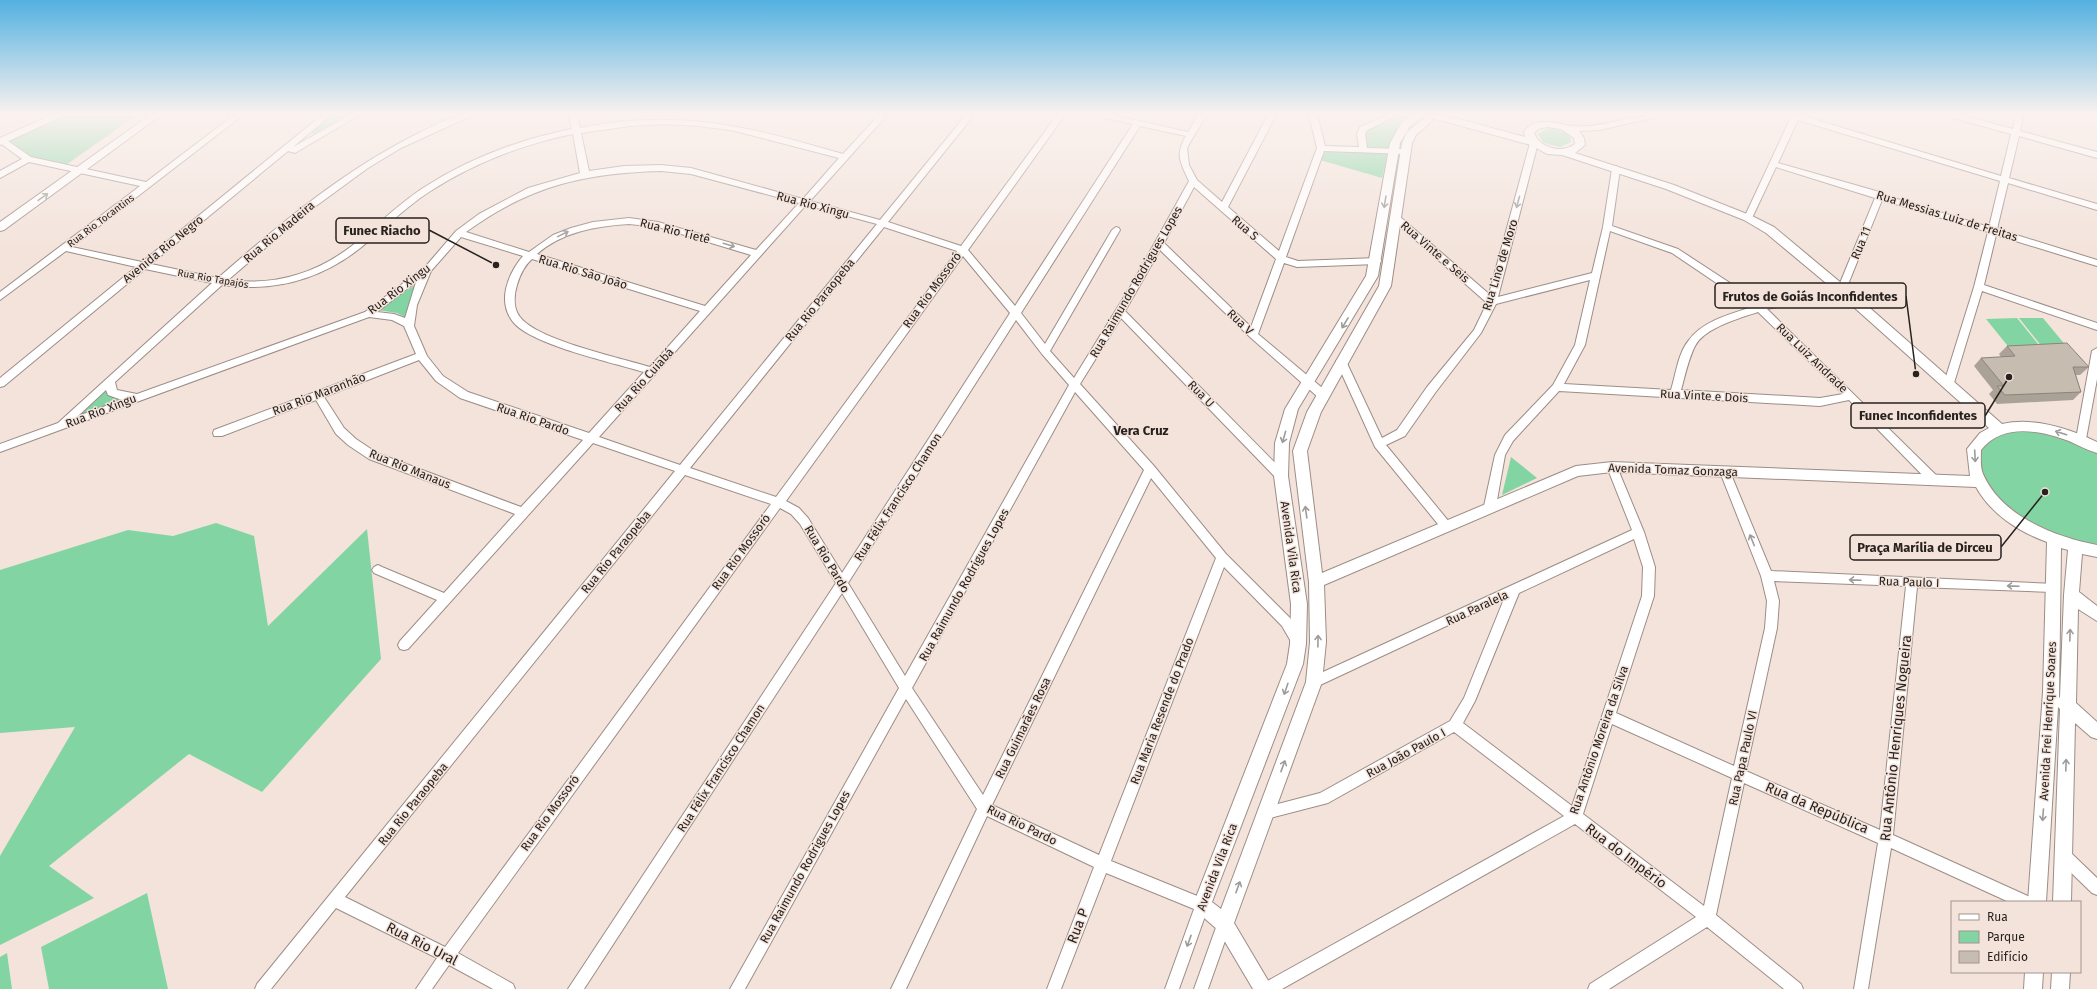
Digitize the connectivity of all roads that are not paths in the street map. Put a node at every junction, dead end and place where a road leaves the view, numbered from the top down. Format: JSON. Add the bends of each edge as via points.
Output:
{"nodes":[{"id":1,"x":26,"y":161,"type":"edge"},
{"id":2,"x":34,"y":161,"type":"edge"},
{"id":3,"x":78,"y":161,"type":"edge"},
{"id":4,"x":93,"y":161,"type":"edge"},
{"id":5,"x":179,"y":161,"type":"edge"},
{"id":6,"x":271,"y":161,"type":"edge"},
{"id":7,"x":276,"y":161,"type":"edge"},
{"id":8,"x":372,"y":161,"type":"edge"},
{"id":9,"x":482,"y":161,"type":"edge"},
{"id":10,"x":582,"y":161,"type":"edge"},
{"id":11,"x":841,"y":161,"type":"edge"},
{"id":12,"x":932,"y":161,"type":"edge"},
{"id":13,"x":1026,"y":161,"type":"edge"},
{"id":14,"x":1110,"y":161,"type":"edge"},
{"id":15,"x":1185,"y":161,"type":"edge"},
{"id":16,"x":1248,"y":161,"type":"edge"},
{"id":17,"x":1316,"y":161,"type":"edge"},
{"id":18,"x":1397,"y":161,"type":"edge"},
{"id":19,"x":1399,"y":161,"type":"edge"},
{"id":20,"x":1528,"y":161,"type":"edge"},
{"id":21,"x":1591,"y":161,"type":"edge"},
{"id":22,"x":1603,"y":161,"type":"edge"},
{"id":23,"x":1775,"y":161,"type":"edge"},
{"id":24,"x":1947,"y":161,"type":"edge"},
{"id":25,"x":2008,"y":161,"type":"edge"},
{"id":26,"x":1774,"y":164,"type":"junction"},
{"id":27,"x":68,"y":168,"type":"junction"},
{"id":28,"x":1613,"y":168,"type":"junction"},
{"id":29,"x":81,"y":170,"type":"junction"},
{"id":30,"x":257,"y":173,"type":"junction"},
{"id":31,"x":585,"y":174,"type":"junction"},
{"id":32,"x":0,"y":175,"type":"edge"},
{"id":33,"x":2004,"y":178,"type":"junction"},
{"id":34,"x":1193,"y":181,"type":"junction"},
{"id":35,"x":148,"y":185,"type":"junction"},
{"id":36,"x":1880,"y":195,"type":"junction"},
{"id":37,"x":803,"y":203,"type":"junction"},
{"id":38,"x":2097,"y":206,"type":"edge"},
{"id":39,"x":1223,"y":209,"type":"junction"},
{"id":40,"x":0,"y":217,"type":"edge"},
{"id":41,"x":1396,"y":218,"type":"junction"},
{"id":42,"x":1748,"y":218,"type":"junction"},
{"id":43,"x":882,"y":223,"type":"junction"},
{"id":44,"x":0,"y":227,"type":"edge"},
{"id":45,"x":1607,"y":227,"type":"junction"},
{"id":46,"x":1993,"y":229,"type":"junction"},
{"id":47,"x":1116,"y":230,"type":"dead end"},
{"id":48,"x":459,"y":234,"type":"junction"},
{"id":49,"x":1160,"y":244,"type":"junction"},
{"id":50,"x":64,"y":248,"type":"junction"},
{"id":51,"x":962,"y":249,"type":"junction"},
{"id":52,"x":758,"y":254,"type":"junction"},
{"id":53,"x":530,"y":255,"type":"junction"},
{"id":54,"x":1282,"y":259,"type":"junction"},
{"id":55,"x":1377,"y":260,"type":"junction"},
{"id":56,"x":2097,"y":263,"type":"edge"},
{"id":57,"x":142,"y":265,"type":"junction"},
{"id":58,"x":429,"y":268,"type":"junction"},
{"id":59,"x":1597,"y":275,"type":"junction"},
{"id":60,"x":220,"y":282,"type":"junction"},
{"id":61,"x":1979,"y":287,"type":"junction"},
{"id":62,"x":1842,"y":290,"type":"junction"},
{"id":63,"x":0,"y":297,"type":"edge"},
{"id":64,"x":1492,"y":302,"type":"junction"},
{"id":65,"x":1760,"y":308,"type":"junction"},
{"id":66,"x":707,"y":310,"type":"junction"},
{"id":67,"x":1121,"y":312,"type":"junction"},
{"id":68,"x":368,"y":314,"type":"junction"},
{"id":69,"x":1017,"y":315,"type":"junction"},
{"id":70,"x":409,"y":324,"type":"junction"},
{"id":71,"x":2097,"y":327,"type":"edge"},
{"id":72,"x":1253,"y":335,"type":"junction"},
{"id":73,"x":1044,"y":352,"type":"junction"},
{"id":74,"x":2097,"y":352,"type":"edge"},
{"id":75,"x":421,"y":356,"type":"junction"},
{"id":76,"x":1341,"y":361,"type":"junction"},
{"id":77,"x":652,"y":371,"type":"junction"},
{"id":78,"x":110,"y":381,"type":"junction"},
{"id":79,"x":1308,"y":382,"type":"junction"},
{"id":80,"x":0,"y":383,"type":"edge"},
{"id":81,"x":1949,"y":383,"type":"junction"},
{"id":82,"x":1076,"y":384,"type":"junction"},
{"id":83,"x":1557,"y":387,"type":"junction"},
{"id":84,"x":1675,"y":394,"type":"junction"},
{"id":85,"x":318,"y":395,"type":"junction"},
{"id":86,"x":1323,"y":395,"type":"junction"},
{"id":87,"x":1851,"y":396,"type":"junction"},
{"id":88,"x":138,"y":397,"type":"junction"},
{"id":89,"x":58,"y":427,"type":"junction"},
{"id":90,"x":1998,"y":429,"type":"junction"},
{"id":91,"x":218,"y":433,"type":"dead end"},
{"id":92,"x":591,"y":439,"type":"junction"},
{"id":93,"x":2081,"y":439,"type":"junction"},
{"id":94,"x":1379,"y":444,"type":"junction"},
{"id":95,"x":0,"y":448,"type":"edge"},
{"id":96,"x":2097,"y":448,"type":"edge"},
{"id":97,"x":1612,"y":467,"type":"junction"},
{"id":98,"x":1150,"y":469,"type":"junction"},
{"id":99,"x":682,"y":470,"type":"junction"},
{"id":100,"x":1725,"y":472,"type":"junction"},
{"id":101,"x":1281,"y":476,"type":"junction"},
{"id":102,"x":1935,"y":482,"type":"junction"},
{"id":103,"x":1980,"y":482,"type":"junction"},
{"id":104,"x":778,"y":502,"type":"junction"},
{"id":105,"x":1490,"y":506,"type":"junction"},
{"id":106,"x":524,"y":513,"type":"junction"},
{"id":107,"x":1446,"y":526,"type":"junction"},
{"id":108,"x":1638,"y":532,"type":"junction"},
{"id":109,"x":2054,"y":540,"type":"junction"},
{"id":110,"x":2075,"y":548,"type":"junction"},
{"id":111,"x":2097,"y":551,"type":"edge"},
{"id":112,"x":1222,"y":558,"type":"junction"},
{"id":113,"x":378,"y":570,"type":"dead end"},
{"id":114,"x":1767,"y":576,"type":"junction"},
{"id":115,"x":1316,"y":582,"type":"junction"},
{"id":116,"x":1912,"y":582,"type":"junction"},
{"id":117,"x":842,"y":583,"type":"junction"},
{"id":118,"x":2052,"y":587,"type":"junction"},
{"id":119,"x":1513,"y":592,"type":"junction"},
{"id":120,"x":2071,"y":595,"type":"junction"},
{"id":121,"x":446,"y":599,"type":"junction"},
{"id":122,"x":1300,"y":604,"type":"junction"},
{"id":123,"x":1277,"y":614,"type":"junction"},
{"id":124,"x":2097,"y":615,"type":"edge"},
{"id":125,"x":1298,"y":644,"type":"junction"},
{"id":126,"x":404,"y":645,"type":"dead end"},
{"id":127,"x":1314,"y":682,"type":"junction"},
{"id":128,"x":906,"y":689,"type":"junction"},
{"id":129,"x":2051,"y":692,"type":"junction"},
{"id":130,"x":2068,"y":706,"type":"junction"},
{"id":131,"x":1608,"y":716,"type":"junction"},
{"id":132,"x":1455,"y":725,"type":"junction"},
{"id":133,"x":2097,"y":732,"type":"edge"},
{"id":134,"x":1739,"y":776,"type":"junction"},
{"id":135,"x":984,"y":808,"type":"junction"},
{"id":136,"x":1266,"y":813,"type":"junction"},
{"id":137,"x":1575,"y":817,"type":"junction"},
{"id":138,"x":1886,"y":838,"type":"junction"},
{"id":139,"x":2064,"y":856,"type":"junction"},
{"id":140,"x":1102,"y":864,"type":"junction"},
{"id":141,"x":2097,"y":888,"type":"edge"},
{"id":142,"x":334,"y":900,"type":"junction"},
{"id":143,"x":2023,"y":901,"type":"edge"},
{"id":144,"x":2037,"y":901,"type":"edge"},
{"id":145,"x":2062,"y":901,"type":"edge"},
{"id":146,"x":1202,"y":905,"type":"junction"},
{"id":147,"x":1708,"y":918,"type":"junction"},
{"id":148,"x":1224,"y":924,"type":"junction"},
{"id":149,"x":446,"y":955,"type":"junction"},
{"id":150,"x":2034,"y":973,"type":"edge"},
{"id":151,"x":2061,"y":973,"type":"edge"},
{"id":152,"x":262,"y":989,"type":"edge"},
{"id":153,"x":423,"y":989,"type":"edge"},
{"id":154,"x":508,"y":989,"type":"edge"},
{"id":155,"x":575,"y":989,"type":"edge"},
{"id":156,"x":737,"y":989,"type":"edge"},
{"id":157,"x":898,"y":989,"type":"edge"},
{"id":158,"x":1054,"y":989,"type":"edge"},
{"id":159,"x":1172,"y":989,"type":"edge"},
{"id":160,"x":1201,"y":989,"type":"edge"},
{"id":161,"x":1264,"y":989,"type":"edge"},
{"id":162,"x":1268,"y":989,"type":"edge"},
{"id":163,"x":1595,"y":989,"type":"edge"},
{"id":164,"x":1796,"y":989,"type":"edge"},
{"id":165,"x":1861,"y":989,"type":"edge"},
{"id":166,"x":2033,"y":989,"type":"edge"},
{"id":167,"x":2060,"y":989,"type":"edge"}],
"edges":[{"from":1,"to":32,"type":"street"},
{"from":2,"to":27,"type":"street"},
{"from":3,"to":27,"type":"street"},
{"from":4,"to":29,"type":"street"},
{"from":5,"to":35,"type":"street","name":"Rua Rio Tocantins"},
{"from":6,"to":30,"type":"street","name":"Avenida Rio Negro"},
{"from":7,"to":30,"type":"street"},
{"from":8,"to":60,"type":"street","name":"Rua Rio Madeira","via":[[344,178],[286,224]]},
{"from":9,"to":60,"type":"street","name":"Rua Rio Tapajós","via":[[435,184],[387,219],[357,247],[322,269],[296,279],[261,286]]},
{"from":10,"to":31,"type":"street"},
{"from":11,"to":37,"type":"street","name":"Rua Rio Cuiabá"},
{"from":12,"to":43,"type":"street","name":"Rua Rio Paraopeba"},
{"from":13,"to":51,"type":"street","name":"Rua Rio Mossoró"},
{"from":14,"to":69,"type":"street","name":"Rua Félix Francisco Chamon"},
{"from":15,"to":34,"type":"street","name":"Rua S"},
{"from":16,"to":39,"type":"street"},
{"from":17,"to":54,"type":"street"},
{"from":18,"to":55,"type":"street","name":"Avenida Vila Rica","one_way":true},
{"from":19,"to":41,"type":"street","name":"Avenida Vila Rica"},
{"from":20,"to":64,"type":"street","name":"Rua Lino de Moro","one_way":true},
{"from":21,"to":28,"type":"street"},
{"from":22,"to":28,"type":"street"},
{"from":23,"to":26,"type":"street"},
{"from":24,"to":33,"type":"street"},
{"from":25,"to":33,"type":"street"},
{"from":26,"to":36,"type":"street","name":"Rua Messias Luiz de Freitas"},
{"from":26,"to":42,"type":"street"},
{"from":27,"to":29,"type":"street"},
{"from":27,"to":40,"type":"street"},
{"from":28,"to":42,"type":"street"},
{"from":28,"to":45,"type":"street"},
{"from":29,"to":35,"type":"street"},
{"from":44,"to":29,"type":"street","one_way":true},
{"from":30,"to":57,"type":"street","name":"Avenida Rio Negro"},
{"from":31,"to":37,"type":"street","name":"Rua Rio Xingu","via":[[661,168],[691,172]]},
{"from":31,"to":48,"type":"street","name":"Rua Rio Xingu","via":[[531,190],[482,216]]},
{"from":33,"to":38,"type":"street"},
{"from":33,"to":46,"type":"street"},
{"from":34,"to":39,"type":"street","name":"Rua S"},
{"from":34,"to":49,"type":"street","name":"Rua Raimundo Rodrigues Lopes"},
{"from":35,"to":50,"type":"street","name":"Rua Rio Tocantins"},
{"from":36,"to":46,"type":"street","name":"Rua Messias Luiz de Freitas"},
{"from":36,"to":62,"type":"street","name":"Rua 11"},
{"from":37,"to":43,"type":"street","name":"Rua Rio Xingu"},
{"from":37,"to":52,"type":"street","name":"Rua Rio Cuiabá"},
{"from":39,"to":54,"type":"street","name":"Rua S"},
{"from":41,"to":64,"type":"street","name":"Rua Vinte e Seis"},
{"from":41,"to":76,"type":"street","name":"Avenida Vila Rica","via":[[1385,286]]},
{"from":42,"to":62,"type":"street","via":[[1788,244]]},
{"from":43,"to":51,"type":"street","name":"Rua Rio Xingu"},
{"from":43,"to":99,"type":"street","name":"Rua Rio Paraopeba"},
{"from":45,"to":59,"type":"street"},
{"from":45,"to":65,"type":"street","name":"Rua Luiz Andrade","via":[[1676,251]]},
{"from":46,"to":56,"type":"street","name":"Rua Messias Luiz de Freitas"},
{"from":46,"to":61,"type":"street"},
{"from":47,"to":73,"type":"street"},
{"from":48,"to":53,"type":"street","name":"Rua Rio São João"},
{"from":48,"to":58,"type":"street","name":"Rua Rio Xingu"},
{"from":49,"to":67,"type":"street","name":"Rua Raimundo Rodrigues Lopes"},
{"from":49,"to":72,"type":"street","name":"Rua V"},
{"from":50,"to":57,"type":"street","name":"Rua Rio Tapajós"},
{"from":50,"to":63,"type":"street","name":"Rua Rio Tocantins"},
{"from":51,"to":69,"type":"street"},
{"from":51,"to":104,"type":"street","name":"Rua Rio Mossoró"},
{"from":53,"to":52,"type":"street","name":"Rua Rio Tietê","one_way":true,"via":[[544,244],[582,226],[630,220],[652,222]]},
{"from":52,"to":66,"type":"street","name":"Rua Rio Cuiabá"},
{"from":53,"to":66,"type":"street","name":"Rua Rio São João"},
{"from":53,"to":77,"type":"street","name":"Rua Rio Tietê","via":[[512,280],[510,308],[518,322],[556,340]]},
{"from":54,"to":55,"type":"street","name":"Rua S","via":[[1297,264]]},
{"from":54,"to":72,"type":"street"},
{"from":55,"to":79,"type":"street","name":"Avenida Vila Rica","one_way":true,"via":[[1372,276]]},
{"from":57,"to":60,"type":"street","name":"Rua Rio Tapajós"},
{"from":57,"to":80,"type":"street","name":"Avenida Rio Negro"},
{"from":58,"to":68,"type":"street","name":"Rua Rio Xingu"},
{"from":58,"to":70,"type":"street","via":[[417,292]]},
{"from":59,"to":64,"type":"street"},
{"from":59,"to":83,"type":"street","via":[[1580,345]]},
{"from":60,"to":78,"type":"street","name":"Rua Rio Madeira"},
{"from":61,"to":71,"type":"street"},
{"from":61,"to":81,"type":"street"},
{"from":62,"to":65,"type":"street"},
{"from":62,"to":81,"type":"street"},
{"from":64,"to":94,"type":"street","name":"Rua Lino de Moro","via":[[1478,331],[1431,390],[1411,422],[1401,433]]},
{"from":65,"to":84,"type":"street","via":[[1713,325],[1691,342]]},
{"from":65,"to":87,"type":"street","name":"Rua Luiz Andrade"},
{"from":66,"to":77,"type":"street","name":"Rua Rio Cuiabá"},
{"from":67,"to":82,"type":"street","name":"Rua Raimundo Rodrigues Lopes"},
{"from":67,"to":101,"type":"street","name":"Rua U"},
{"from":68,"to":70,"type":"street","via":[[394,317]]},
{"from":68,"to":88,"type":"street","name":"Rua Rio Xingu"},
{"from":69,"to":73,"type":"street"},
{"from":69,"to":117,"type":"street","name":"Rua Félix Francisco Chamon"},
{"from":70,"to":75,"type":"street","name":"Rua Rio Pardo"},
{"from":72,"to":79,"type":"street","name":"Rua V"},
{"from":73,"to":82,"type":"street"},
{"from":74,"to":93,"type":"street"},
{"from":75,"to":85,"type":"street","name":"Rua Rio Maranhão"},
{"from":75,"to":92,"type":"street","name":"Rua Rio Pardo","via":[[435,375],[464,395]]},
{"from":76,"to":86,"type":"street","name":"Avenida Vila Rica"},
{"from":76,"to":94,"type":"street"},
{"from":77,"to":92,"type":"street","name":"Rua Rio Cuiabá"},
{"from":78,"to":88,"type":"street","via":[[112,392],[122,396]]},
{"from":78,"to":89,"type":"street","name":"Rua Rio Madeira"},
{"from":79,"to":86,"type":"street","name":"Rua V"},
{"from":79,"to":101,"type":"street","name":"Avenida Vila Rica","one_way":true,"via":[[1292,409],[1282,443]]},
{"from":81,"to":90,"type":"street"},
{"from":82,"to":98,"type":"street"},
{"from":82,"to":128,"type":"street","name":"Rua Raimundo Rodrigues Lopes"},
{"from":83,"to":84,"type":"street","name":"Rua Vinte e Dois"},
{"from":83,"to":105,"type":"street","via":[[1509,438],[1500,456]]},
{"from":84,"to":87,"type":"street","name":"Rua Vinte e Dois","via":[[1820,402]]},
{"from":85,"to":91,"type":"street","name":"Rua Rio Maranhão"},
{"from":85,"to":106,"type":"street","name":"Rua Rio Manaus","via":[[340,431],[373,456]]},
{"from":115,"to":86,"type":"street","name":"Avenida Vila Rica","one_way":true,"via":[[1300,451],[1304,434]]},
{"from":87,"to":102,"type":"street","name":"Rua Luiz Andrade"},
{"from":88,"to":89,"type":"street","name":"Rua Rio Xingu"},
{"from":89,"to":95,"type":"street","name":"Rua Rio Xingu"},
{"from":93,"to":90,"type":"street","one_way":true,"via":[[2050,429],[2020,426]]},
{"from":90,"to":103,"type":"street","one_way":true,"via":[[1986,435],[1974,449],[1976,475]]},
{"from":92,"to":99,"type":"street","name":"Rua Rio Pardo"},
{"from":92,"to":106,"type":"street","name":"Rua Rio Cuiabá"},
{"from":93,"to":96,"type":"street"},
{"from":94,"to":107,"type":"street"},
{"from":97,"to":100,"type":"street","name":"Avenida Tomaz Gonzaga"},
{"from":97,"to":105,"type":"street","name":"Avenida Tomaz Gonzaga","via":[[1576,471]]},
{"from":97,"to":108,"type":"street","name":"Rua Antônio Moreira da Silva"},
{"from":98,"to":112,"type":"street"},
{"from":98,"to":135,"type":"street","name":"Rua Guimarães Rosa"},
{"from":99,"to":104,"type":"street","name":"Rua Rio Pardo"},
{"from":99,"to":142,"type":"street","name":"Rua Rio Paraopeba"},
{"from":100,"to":102,"type":"street","name":"Avenida Tomaz Gonzaga"},
{"from":114,"to":100,"type":"street","name":"Rua Papa Paulo VI","one_way":true},
{"from":101,"to":122,"type":"street","name":"Avenida Vila Rica"},
{"from":102,"to":103,"type":"street","name":"Avenida Tomaz Gonzaga"},
{"from":103,"to":109,"type":"street","via":[[1990,497],[2014,519]]},
{"from":104,"to":117,"type":"street","name":"Rua Rio Pardo","via":[[795,511],[804,521]]},
{"from":104,"to":149,"type":"street","name":"Rua Rio Mossoró"},
{"from":105,"to":107,"type":"street","name":"Avenida Tomaz Gonzaga"},
{"from":106,"to":121,"type":"street","name":"Rua Rio Cuiabá"},
{"from":107,"to":115,"type":"street","name":"Avenida Tomaz Gonzaga"},
{"from":108,"to":119,"type":"street","name":"Rua Paralela"},
{"from":108,"to":131,"type":"street","name":"Rua Antônio Moreira da Silva","via":[[1649,567],[1648,596]]},
{"from":109,"to":110,"type":"street"},
{"from":109,"to":118,"type":"street","name":"Avenida Frei Henrique Soares"},
{"from":110,"to":111,"type":"street"},
{"from":110,"to":120,"type":"street","name":"Avenida Frei Henrique Soares"},
{"from":112,"to":123,"type":"street"},
{"from":112,"to":140,"type":"street","name":"Rua Maria Resende do Prado"},
{"from":113,"to":121,"type":"street"},
{"from":116,"to":114,"type":"street","name":"Rua Paulo I","one_way":true},
{"from":114,"to":134,"type":"street","name":"Rua Papa Paulo VI","via":[[1773,601],[1771,628]]},
{"from":127,"to":115,"type":"street","name":"Avenida Vila Rica","one_way":true,"via":[[1318,642]]},
{"from":118,"to":116,"type":"street","name":"Rua Paulo I","one_way":true},
{"from":116,"to":138,"type":"street","name":"Rua Antônio Henriques Nogueira"},
{"from":117,"to":128,"type":"street","name":"Rua Rio Pardo"},
{"from":117,"to":155,"type":"street","name":"Rua Félix Francisco Chamon"},
{"from":118,"to":129,"type":"street","name":"Avenida Frei Henrique Soares"},
{"from":119,"to":127,"type":"street","name":"Rua Paralela"},
{"from":119,"to":132,"type":"street","name":"Rua João Paulo I","via":[[1469,700]]},
{"from":120,"to":124,"type":"street"},
{"from":130,"to":120,"type":"street","name":"Avenida Frei Henrique Soares","one_way":true},
{"from":121,"to":126,"type":"street","name":"Rua Rio Cuiabá"},
{"from":122,"to":123,"type":"street","via":[[1290,612]]},
{"from":122,"to":125,"type":"street","name":"Avenida Vila Rica"},
{"from":123,"to":125,"type":"street","via":[[1286,622]]},
{"from":125,"to":146,"type":"street","name":"Avenida Vila Rica","one_way":true,"via":[[1295,664],[1282,702]]},
{"from":136,"to":127,"type":"street","name":"Avenida Vila Rica","one_way":true},
{"from":128,"to":135,"type":"street","name":"Rua Rio Pardo"},
{"from":128,"to":156,"type":"street","name":"Rua Raimundo Rodrigues Lopes"},
{"from":129,"to":130,"type":"street"},
{"from":129,"to":144,"type":"street","name":"Avenida Frei Henrique Soares","one_way":true},
{"from":130,"to":133,"type":"street"},
{"from":139,"to":130,"type":"street","name":"Avenida Frei Henrique Soares","one_way":true},
{"from":131,"to":134,"type":"street","name":"Rua da República"},
{"from":131,"to":137,"type":"street","name":"Rua Antônio Moreira da Silva"},
{"from":132,"to":136,"type":"street","name":"Rua João Paulo I","via":[[1323,800]]},
{"from":132,"to":137,"type":"street","name":"Rua do Império"},
{"from":134,"to":138,"type":"street","name":"Rua da República"},
{"from":134,"to":147,"type":"street","name":"Rua Papa Paulo VI"},
{"from":135,"to":140,"type":"street","name":"Rua Rio Pardo"},
{"from":135,"to":157,"type":"street","name":"Rua Guimarães Rosa"},
{"from":148,"to":136,"type":"street","name":"Avenida Vila Rica","one_way":true},
{"from":137,"to":147,"type":"street","name":"Rua do Império"},
{"from":137,"to":162,"type":"street","name":"Rua Antônio Moreira da Silva"},
{"from":138,"to":143,"type":"street","name":"Rua da República"},
{"from":138,"to":165,"type":"street","name":"Rua Antônio Henriques Nogueira"},
{"from":139,"to":141,"type":"street"},
{"from":139,"to":145,"type":"street","name":"Avenida Frei Henrique Soares"},
{"from":140,"to":146,"type":"street","name":"Rua Rio Pardo"},
{"from":140,"to":158,"type":"street","name":"Rua P"},
{"from":142,"to":149,"type":"street","name":"Rua Rio Ural"},
{"from":142,"to":152,"type":"street","name":"Rua Rio Paraopeba"},
{"from":146,"to":148,"type":"street","name":"Rua Rio Pardo"},
{"from":146,"to":159,"type":"street","name":"Avenida Vila Rica","one_way":true},
{"from":147,"to":163,"type":"street"},
{"from":147,"to":164,"type":"street","name":"Rua do Império"},
{"from":148,"to":160,"type":"street","name":"Avenida Vila Rica"},
{"from":148,"to":161,"type":"street","name":"Rua Rio Pardo"},
{"from":149,"to":153,"type":"street","name":"Rua Rio Mossoró"},
{"from":149,"to":154,"type":"street","name":"Rua Rio Ural"},
{"from":150,"to":166,"type":"street"},
{"from":151,"to":167,"type":"street"}]}
